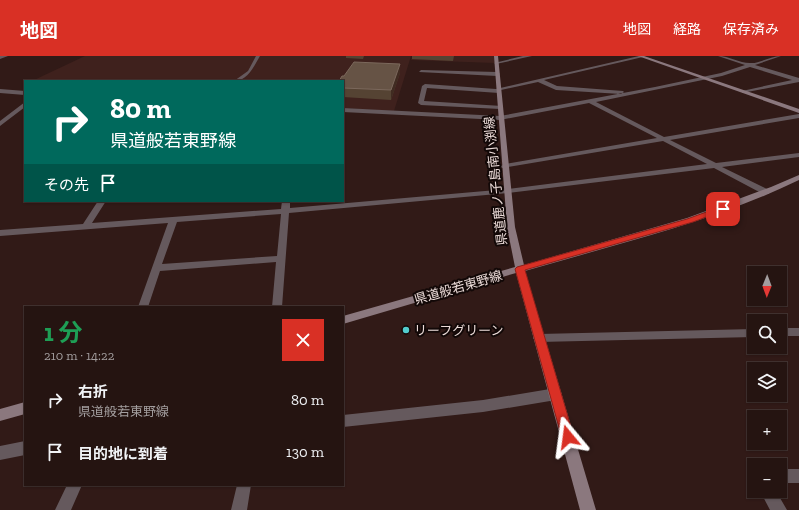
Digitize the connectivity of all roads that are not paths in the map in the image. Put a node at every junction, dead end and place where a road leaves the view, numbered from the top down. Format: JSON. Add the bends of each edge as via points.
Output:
{"nodes":[{"id":1,"x":6,"y":56,"type":"edge"},
{"id":2,"x":258,"y":56,"type":"edge"},
{"id":3,"x":530,"y":56,"type":"edge"},
{"id":4,"x":640,"y":56,"type":"edge"},
{"id":5,"x":720,"y":56,"type":"edge"},
{"id":6,"x":759,"y":56,"type":"edge"},
{"id":7,"x":779,"y":56,"type":"edge"},
{"id":8,"x":0,"y":58,"type":"edge"},
{"id":9,"x":496,"y":59,"type":"edge"},
{"id":10,"x":765,"y":61,"type":"junction"},
{"id":11,"x":752,"y":65,"type":"junction"},
{"id":12,"x":421,"y":71,"type":"dead end"},
{"id":13,"x":497,"y":74,"type":"junction"},
{"id":14,"x":704,"y":78,"type":"junction"},
{"id":15,"x":237,"y":80,"type":"edge"},
{"id":16,"x":540,"y":80,"type":"junction"},
{"id":17,"x":799,"y":80,"type":"edge"},
{"id":18,"x":499,"y":90,"type":"junction"},
{"id":19,"x":0,"y":91,"type":"edge"},
{"id":20,"x":744,"y":92,"type":"junction"},
{"id":21,"x":24,"y":93,"type":"edge"},
{"id":22,"x":633,"y":93,"type":"junction"},
{"id":23,"x":590,"y":101,"type":"junction"},
{"id":24,"x":24,"y":105,"type":"edge"},
{"id":25,"x":500,"y":107,"type":"junction"},
{"id":26,"x":344,"y":110,"type":"edge"},
{"id":27,"x":799,"y":111,"type":"edge"},
{"id":28,"x":799,"y":116,"type":"edge"},
{"id":29,"x":500,"y":118,"type":"junction"},
{"id":30,"x":0,"y":124,"type":"edge"},
{"id":31,"x":663,"y":139,"type":"junction"},
{"id":32,"x":799,"y":155,"type":"edge"},
{"id":33,"x":713,"y":165,"type":"junction"},
{"id":34,"x":505,"y":166,"type":"junction"},
{"id":35,"x":799,"y":177,"type":"edge"},
{"id":36,"x":508,"y":192,"type":"junction"},
{"id":37,"x":766,"y":192,"type":"junction"},
{"id":38,"x":101,"y":202,"type":"edge"},
{"id":39,"x":286,"y":202,"type":"edge"},
{"id":40,"x":285,"y":211,"type":"junction"},
{"id":41,"x":173,"y":220,"type":"junction"},
{"id":42,"x":85,"y":227,"type":"junction"},
{"id":43,"x":0,"y":233,"type":"edge"},
{"id":44,"x":281,"y":259,"type":"junction"},
{"id":45,"x":157,"y":268,"type":"junction"},
{"id":46,"x":520,"y":269,"type":"junction"},
{"id":47,"x":143,"y":306,"type":"edge"},
{"id":48,"x":276,"y":306,"type":"edge"},
{"id":49,"x":344,"y":320,"type":"edge"},
{"id":50,"x":787,"y":332,"type":"edge"},
{"id":51,"x":799,"y":332,"type":"edge"},
{"id":52,"x":747,"y":333,"type":"edge"},
{"id":53,"x":539,"y":338,"type":"junction"},
{"id":54,"x":556,"y":394,"type":"junction"},
{"id":55,"x":24,"y":408,"type":"edge"},
{"id":56,"x":0,"y":415,"type":"edge"},
{"id":57,"x":344,"y":421,"type":"edge"},
{"id":58,"x":24,"y":448,"type":"edge"},
{"id":59,"x":0,"y":453,"type":"edge"},
{"id":60,"x":787,"y":476,"type":"edge"},
{"id":61,"x":799,"y":476,"type":"edge"},
{"id":62,"x":75,"y":486,"type":"edge"},
{"id":63,"x":244,"y":486,"type":"edge"},
{"id":64,"x":771,"y":498,"type":"edge"},
{"id":65,"x":63,"y":510,"type":"edge"},
{"id":66,"x":239,"y":510,"type":"edge"},
{"id":67,"x":588,"y":510,"type":"edge"},
{"id":68,"x":779,"y":510,"type":"edge"}],
"edges":[{"from":1,"to":8,"type":"street"},
{"from":2,"to":15,"type":"lane","via":[[249,72]]},
{"from":3,"to":9,"type":"street"},
{"from":4,"to":14,"type":"main road"},
{"from":4,"to":16,"type":"street"},
{"from":5,"to":11,"type":"street"},
{"from":6,"to":10,"type":"street"},
{"from":7,"to":10,"type":"street"},
{"from":9,"to":13,"type":"main road","name":"県道鹿ノ子島南小渕線"},
{"from":10,"to":11,"type":"street"},
{"from":11,"to":14,"type":"street"},
{"from":11,"to":17,"type":"street"},
{"from":12,"to":13,"type":"street"},
{"from":13,"to":18,"type":"main road","name":"県道鹿ノ子島南小渕線"},
{"from":14,"to":20,"type":"main road"},
{"from":14,"to":22,"type":"street"},
{"from":16,"to":18,"type":"street"},
{"from":16,"to":22,"type":"street","via":[[556,88]]},
{"from":17,"to":20,"type":"street"},
{"from":18,"to":25,"type":"main road","name":"県道鹿ノ子島南小渕線"},
{"from":18,"to":25,"type":"street","via":[[425,86],[421,103]]},
{"from":19,"to":21,"type":"street"},
{"from":20,"to":27,"type":"main road"},
{"from":22,"to":23,"type":"street"},
{"from":23,"to":29,"type":"street"},
{"from":23,"to":31,"type":"street"},
{"from":24,"to":30,"type":"street"},
{"from":25,"to":29,"type":"main road","name":"県道鹿ノ子島南小渕線"},
{"from":26,"to":29,"type":"street"},
{"from":28,"to":31,"type":"street"},
{"from":29,"to":34,"type":"main road","name":"県道鹿ノ子島南小渕線"},
{"from":31,"to":33,"type":"street"},
{"from":31,"to":34,"type":"street"},
{"from":32,"to":33,"type":"street"},
{"from":33,"to":36,"type":"street"},
{"from":33,"to":37,"type":"street"},
{"from":34,"to":36,"type":"main road","name":"県道鹿ノ子島南小渕線"},
{"from":35,"to":37,"type":"main road","name":"県道般若東野線"},
{"from":36,"to":40,"type":"street"},
{"from":36,"to":46,"type":"main road","name":"県道鹿ノ子島南小渕線","via":[[511,227]]},
{"from":37,"to":46,"type":"main road","name":"県道般若東野線","via":[[690,220]]},
{"from":38,"to":42,"type":"street"},
{"from":39,"to":40,"type":"street"},
{"from":40,"to":41,"type":"street"},
{"from":40,"to":44,"type":"street"},
{"from":41,"to":42,"type":"street"},
{"from":41,"to":45,"type":"street"},
{"from":42,"to":43,"type":"street"},
{"from":44,"to":45,"type":"street"},
{"from":44,"to":48,"type":"street"},
{"from":45,"to":47,"type":"street"},
{"from":46,"to":49,"type":"main road","name":"県道般若東野線"},
{"from":46,"to":53,"type":"main road","name":"県道鹿ノ子島南小渕線"},
{"from":50,"to":51,"type":"street"},
{"from":52,"to":53,"type":"street"},
{"from":53,"to":54,"type":"main road","name":"県道鹿ノ子島南小渕線"},
{"from":54,"to":57,"type":"street","via":[[483,406]]},
{"from":54,"to":67,"type":"main road","name":"県道鹿ノ子島南小渕線"},
{"from":55,"to":56,"type":"main road"},
{"from":58,"to":59,"type":"street"},
{"from":60,"to":61,"type":"street"},
{"from":62,"to":65,"type":"street"},
{"from":63,"to":66,"type":"street"},
{"from":64,"to":68,"type":"street"}]}
